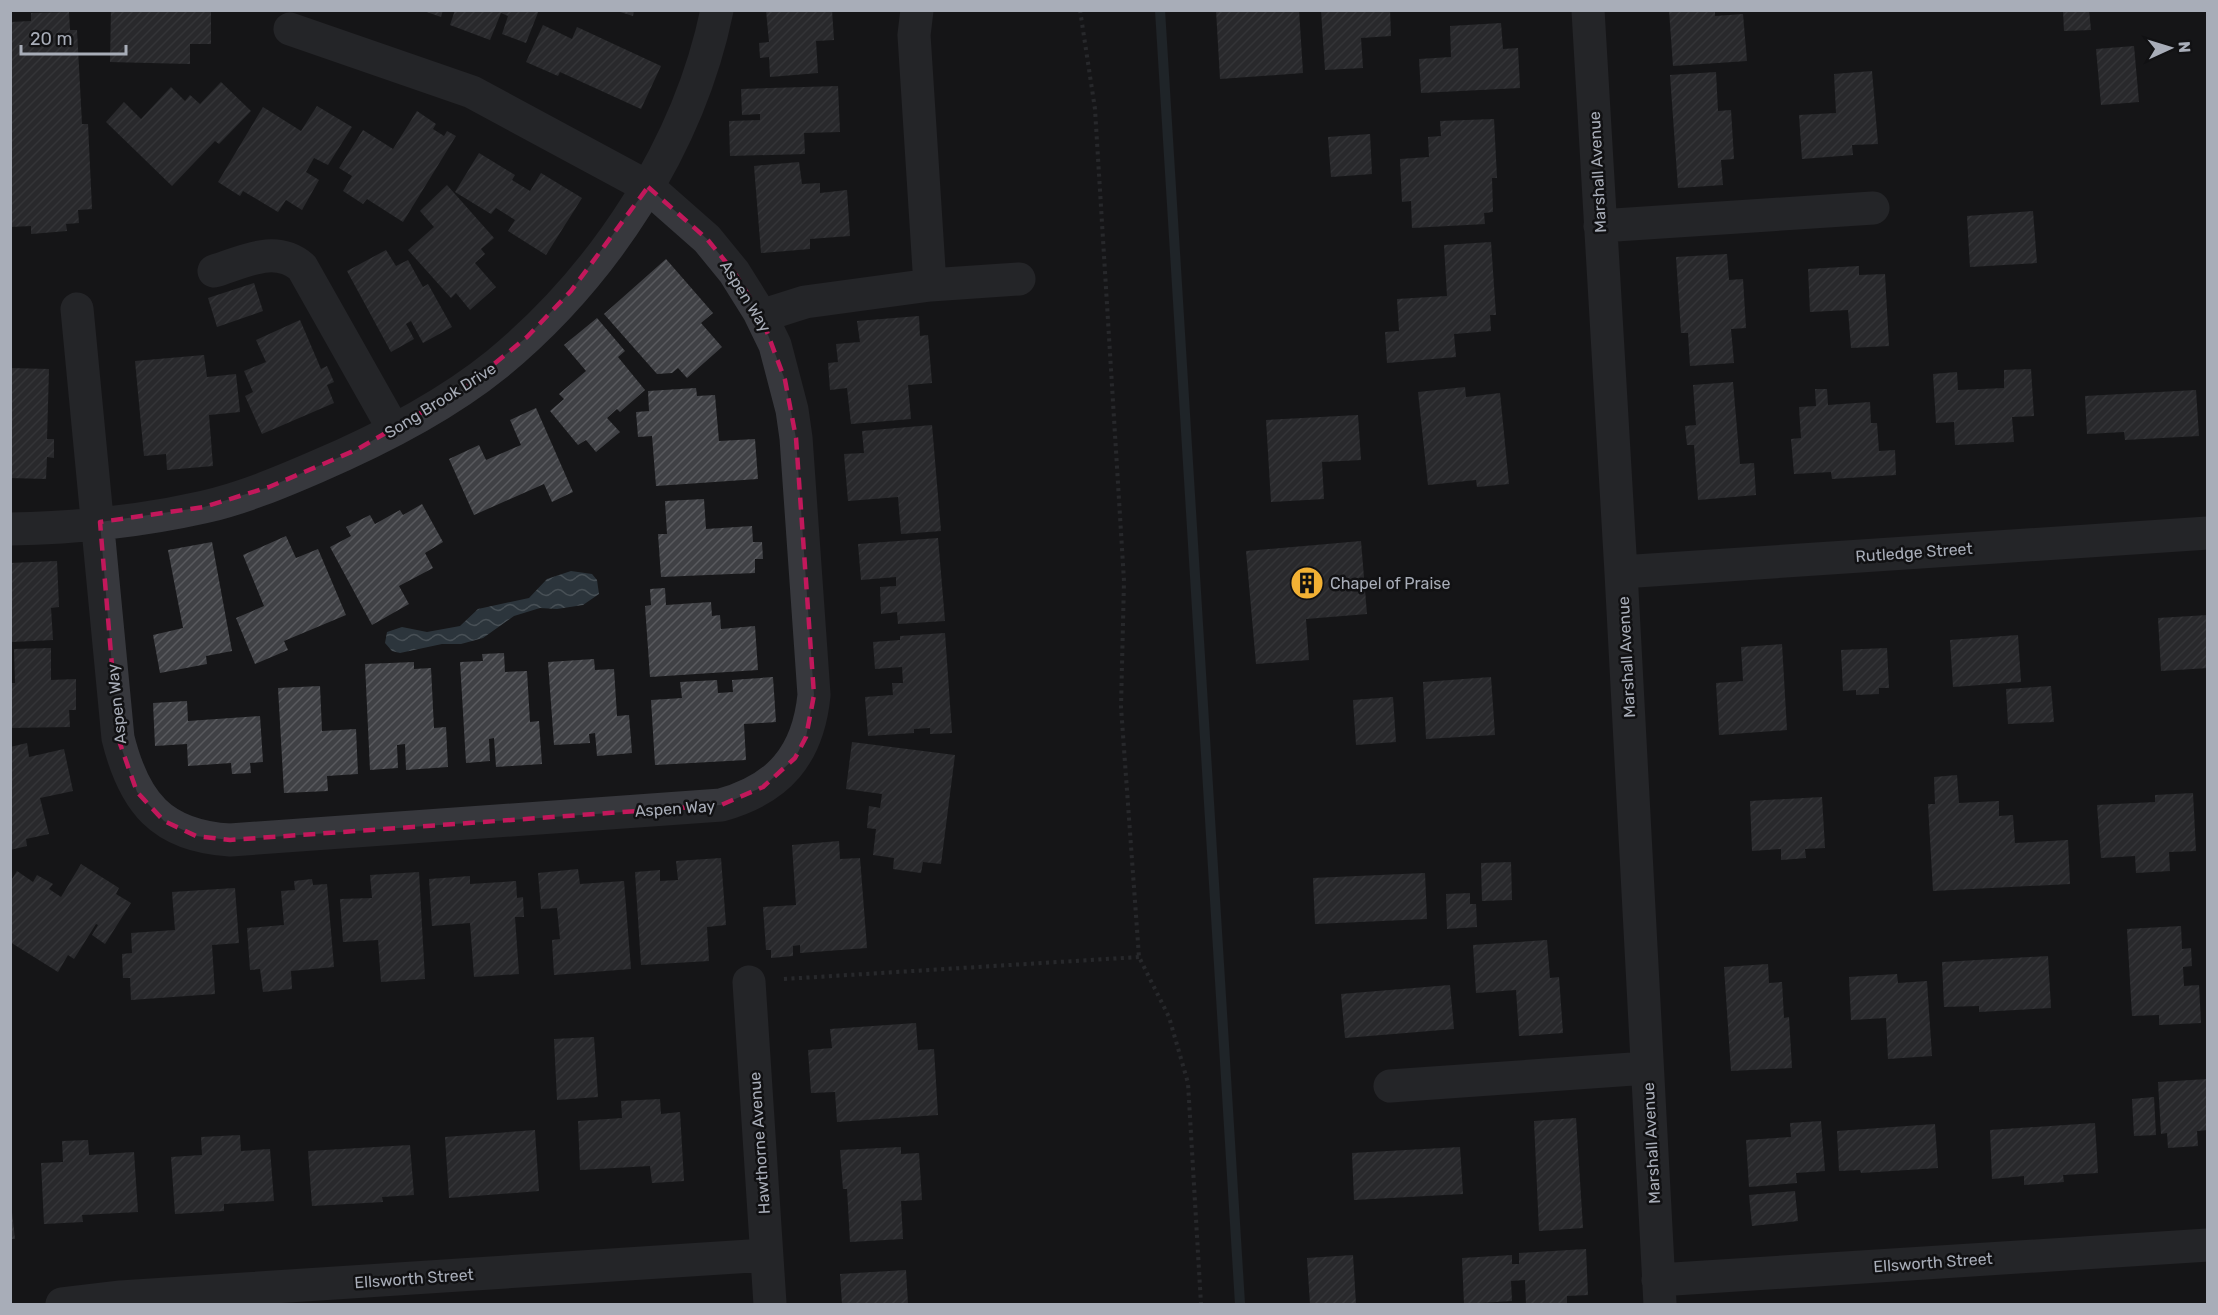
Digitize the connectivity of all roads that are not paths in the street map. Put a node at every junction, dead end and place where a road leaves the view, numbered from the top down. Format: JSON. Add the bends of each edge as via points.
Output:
{"nodes":[{"id":1,"x":717,"y":10,"type":"edge"},
{"id":2,"x":917,"y":10,"type":"edge"},
{"id":3,"x":1588,"y":10,"type":"edge"},
{"id":4,"x":290,"y":29,"type":"dead end"},
{"id":5,"x":648,"y":187,"type":"junction"},
{"id":6,"x":1873,"y":208,"type":"dead end"},
{"id":7,"x":1600,"y":226,"type":"junction"},
{"id":8,"x":214,"y":271,"type":"dead end"},
{"id":9,"x":1019,"y":279,"type":"dead end"},
{"id":10,"x":930,"y":285,"type":"junction"},
{"id":11,"x":77,"y":309,"type":"dead end"},
{"id":12,"x":761,"y":316,"type":"junction"},
{"id":13,"x":394,"y":430,"type":"junction"},
{"id":14,"x":100,"y":522,"type":"junction"},
{"id":15,"x":10,"y":529,"type":"edge"},
{"id":16,"x":2208,"y":533,"type":"edge"},
{"id":17,"x":1621,"y":572,"type":"junction"},
{"id":18,"x":749,"y":982,"type":"road end"},
{"id":19,"x":1647,"y":1068,"type":"junction"},
{"id":20,"x":1390,"y":1086,"type":"dead end"},
{"id":21,"x":2208,"y":1245,"type":"edge"},
{"id":22,"x":766,"y":1255,"type":"junction"},
{"id":23,"x":1659,"y":1292,"type":"edge"},
{"id":24,"x":62,"y":1305,"type":"edge"},
{"id":25,"x":770,"y":1305,"type":"edge"}],
"edges":[{"from":1,"to":5,"type":"street","name":"Song Brook Drive","via":[[700,73]]},
{"from":2,"to":10,"type":"street","via":[[914,35]]},
{"from":3,"to":7,"type":"street","name":"Marshall Avenue"},
{"from":4,"to":5,"type":"street","name":"Aspen Way","via":[[472,92]]},
{"from":5,"to":12,"type":"street","name":"Aspen Way","via":[[707,239],[734,272]]},
{"from":5,"to":13,"type":"street","name":"Song Brook Drive","via":[[584,276],[527,337],[466,387]]},
{"from":6,"to":7,"type":"street"},
{"from":7,"to":17,"type":"street","name":"Marshall Avenue"},
{"from":8,"to":13,"type":"street","via":[[273,255],[284,256],[302,267]]},
{"from":9,"to":10,"type":"street"},
{"from":10,"to":12,"type":"street","via":[[805,302]]},
{"from":11,"to":14,"type":"street","name":"Aspen Way"},
{"from":12,"to":14,"type":"street","name":"Aspen Way","via":[[775,345],[796,438],[814,695],[806,737],[795,758],[764,788],[734,801],[230,840],[180,831],[144,801],[123,758],[118,738]]},
{"from":13,"to":14,"type":"street","name":"Song Brook Drive","via":[[356,450],[245,495],[204,507]]},
{"from":14,"to":15,"type":"street","name":"Song Brook Drive"},
{"from":16,"to":17,"type":"street","name":"Rutledge Street"},
{"from":17,"to":19,"type":"street","name":"Marshall Avenue"},
{"from":18,"to":22,"type":"street","name":"Hawthorne Avenue"},
{"from":19,"to":20,"type":"street"},
{"from":19,"to":23,"type":"street","name":"Marshall Avenue"},
{"from":21,"to":23,"type":"street","name":"Ellsworth Street"},
{"from":22,"to":24,"type":"street","name":"Ellsworth Street","via":[[121,1297]]},
{"from":22,"to":25,"type":"street","name":"Hawthorne Avenue"}]}
